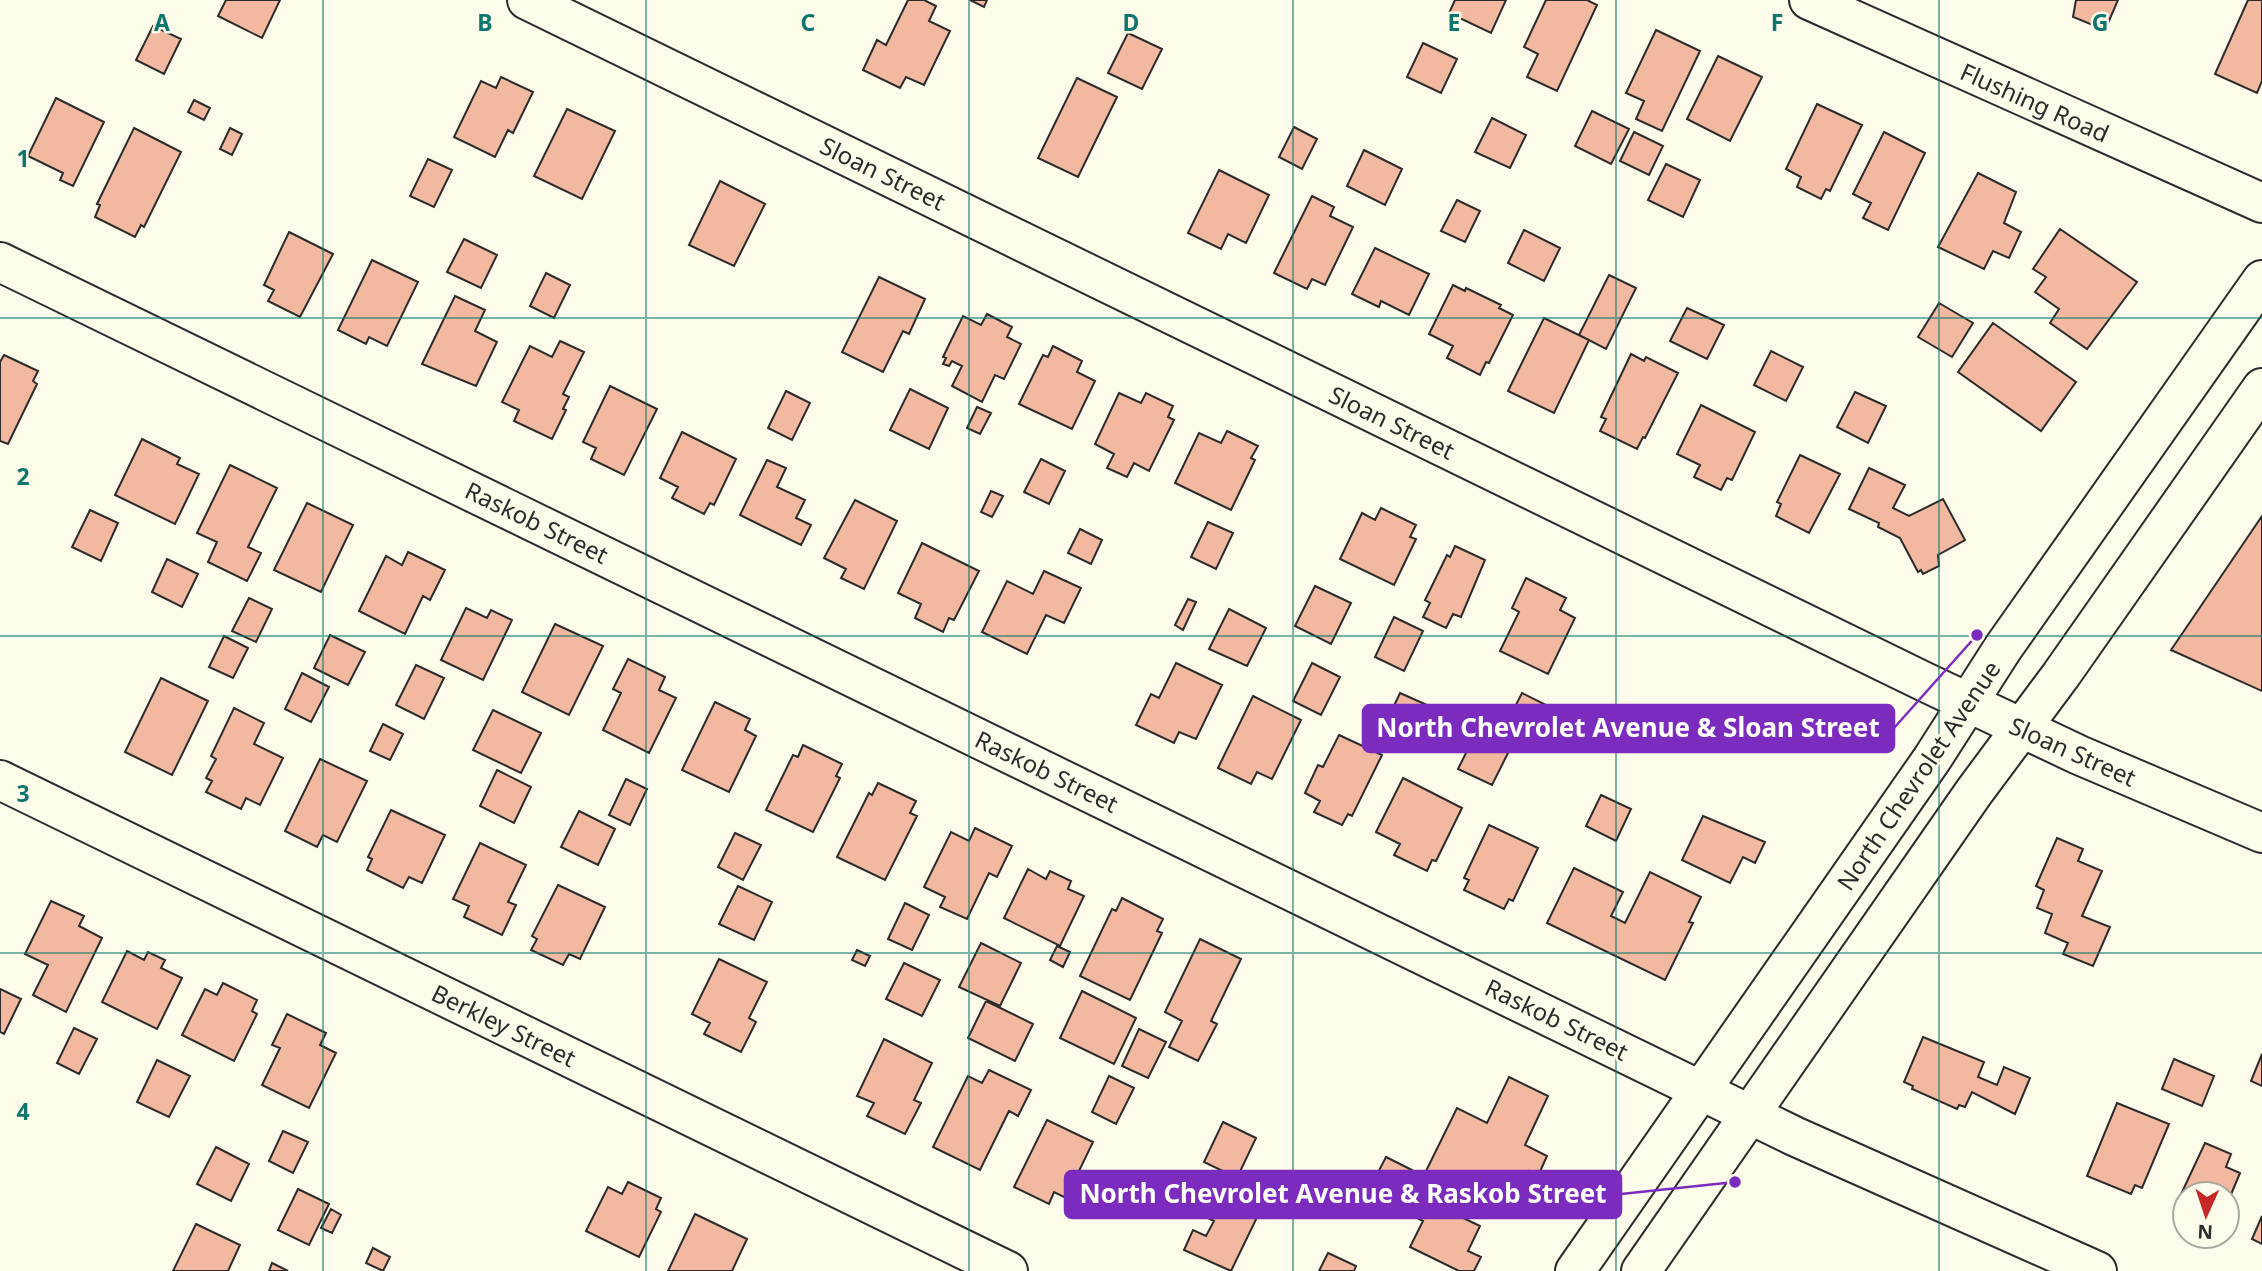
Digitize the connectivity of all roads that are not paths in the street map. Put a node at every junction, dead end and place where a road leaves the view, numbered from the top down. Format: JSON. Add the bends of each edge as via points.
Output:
{"nodes":[{"id":1,"x":527,"y":0,"type":"edge"},
{"id":2,"x":1809,"y":0,"type":"edge"},
{"id":3,"x":2262,"y":203,"type":"edge"},
{"id":4,"x":0,"y":262,"type":"edge"},
{"id":5,"x":2262,"y":280,"type":"edge"},
{"id":6,"x":2262,"y":388,"type":"edge"},
{"id":7,"x":1968,"y":702,"type":"junction"},
{"id":8,"x":2022,"y":728,"type":"junction"},
{"id":9,"x":0,"y":780,"type":"edge"},
{"id":10,"x":2262,"y":833,"type":"edge"},
{"id":11,"x":1701,"y":1090,"type":"junction"},
{"id":12,"x":1750,"y":1114,"type":"junction"},
{"id":13,"x":1008,"y":1271,"type":"edge"},
{"id":14,"x":1575,"y":1271,"type":"edge"},
{"id":15,"x":1642,"y":1271,"type":"edge"},
{"id":16,"x":2097,"y":1271,"type":"edge"}],
"edges":[{"from":1,"to":7,"type":"street","name":"Sloan Street"},
{"from":2,"to":3,"type":"street","name":"Flushing Road"},
{"from":4,"to":11,"type":"street","name":"Raskob Street"},
{"from":5,"to":7,"type":"street","name":"North Chevrolet Avenue"},
{"from":6,"to":8,"type":"street"},
{"from":7,"to":8,"type":"street","name":"Sloan Street"},
{"from":7,"to":11,"type":"street","name":"North Chevrolet Avenue"},
{"from":8,"to":10,"type":"street","name":"Sloan Street"},
{"from":8,"to":12,"type":"street"},
{"from":9,"to":13,"type":"street","name":"Berkley Street"},
{"from":11,"to":12,"type":"street","name":"Raskob Street"},
{"from":11,"to":14,"type":"street","name":"North Chevrolet Avenue"},
{"from":12,"to":15,"type":"street"},
{"from":12,"to":16,"type":"street","name":"Raskob Street"}]}
